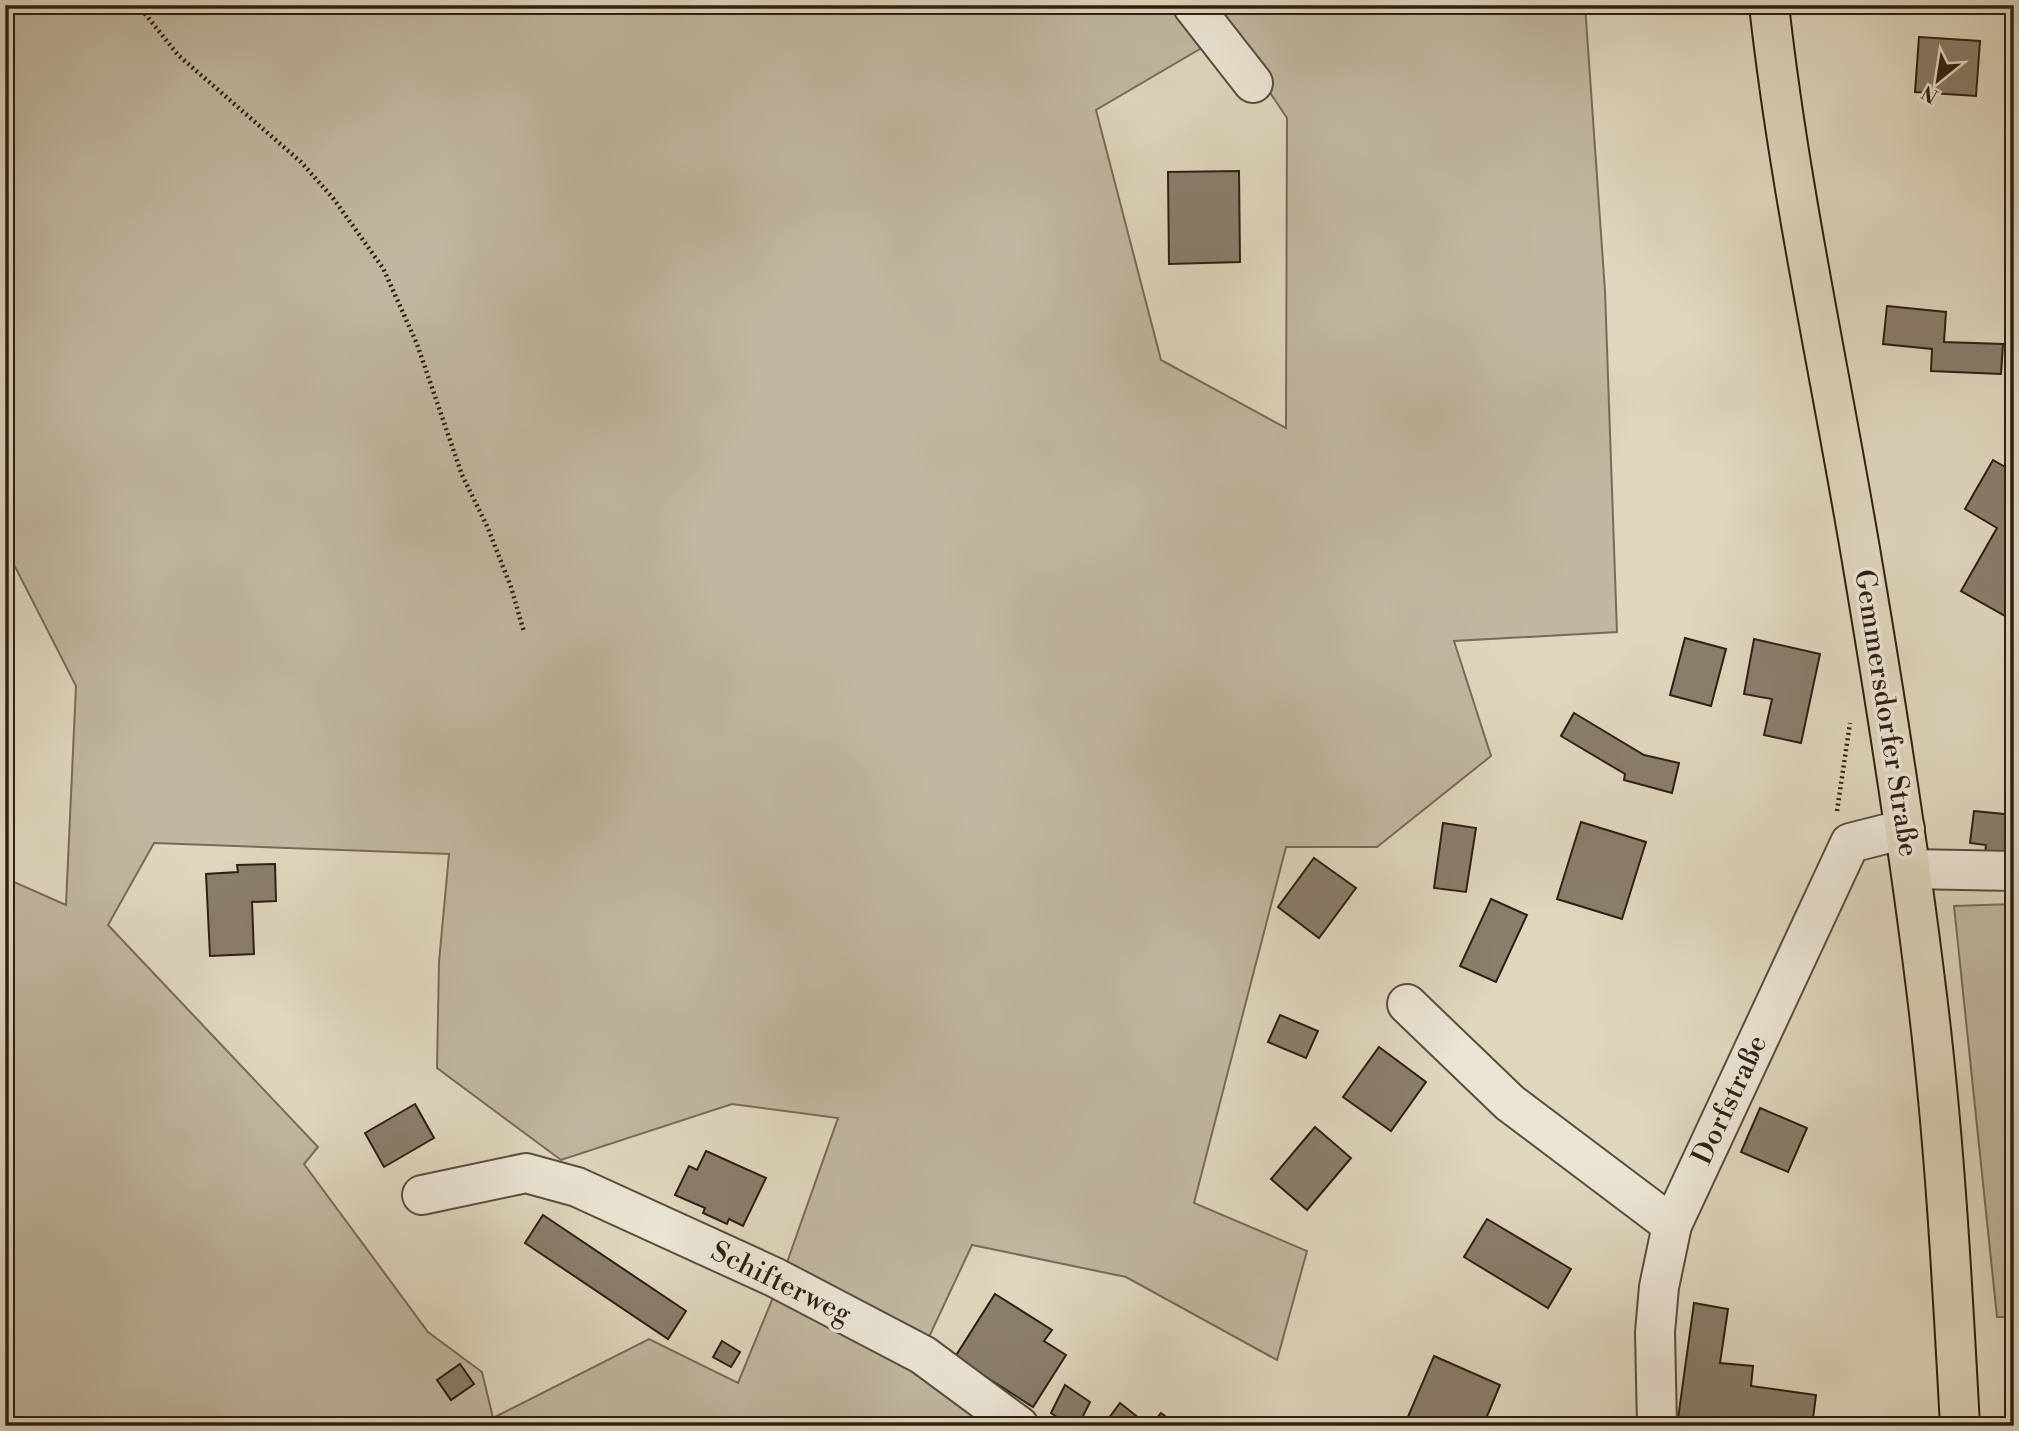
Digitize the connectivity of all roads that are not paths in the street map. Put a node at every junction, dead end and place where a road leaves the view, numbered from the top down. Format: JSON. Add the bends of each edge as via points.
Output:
{"nodes":[{"id":1,"x":1192,"y":5,"type":"edge"},
{"id":2,"x":1769,"y":5,"type":"edge"},
{"id":3,"x":1253,"y":83,"type":"dead end"},
{"id":4,"x":1905,"y":829,"type":"junction"},
{"id":5,"x":1910,"y":869,"type":"junction"},
{"id":6,"x":2014,"y":871,"type":"edge"},
{"id":7,"x":1407,"y":1004,"type":"dead end"},
{"id":8,"x":422,"y":1195,"type":"dead end"},
{"id":9,"x":1672,"y":1225,"type":"junction"},
{"id":10,"x":1019,"y":1426,"type":"edge"},
{"id":11,"x":1657,"y":1426,"type":"edge"},
{"id":12,"x":1960,"y":1426,"type":"edge"}],
"edges":[{"from":1,"to":3,"type":"street"},
{"from":2,"to":4,"type":"main road","name":"Gemmersdorfer Straße","via":[[1778,88]]},
{"from":4,"to":5,"type":"main road","name":"Gemmersdorfer Straße"},
{"from":4,"to":9,"type":"street","name":"Dorfstraße","via":[[1850,843]]},
{"from":5,"to":6,"type":"street"},
{"from":5,"to":12,"type":"main road","name":"Gemmersdorfer Straße","via":[[1926,984],[1950,1242]]},
{"from":7,"to":9,"type":"street","via":[[1510,1103]]},
{"from":8,"to":10,"type":"street","name":"Schifterweg","via":[[526,1174],[577,1187],[774,1277],[923,1354]]},
{"from":9,"to":11,"type":"street","name":"Dorfstraße","via":[[1658,1287]]}]}
